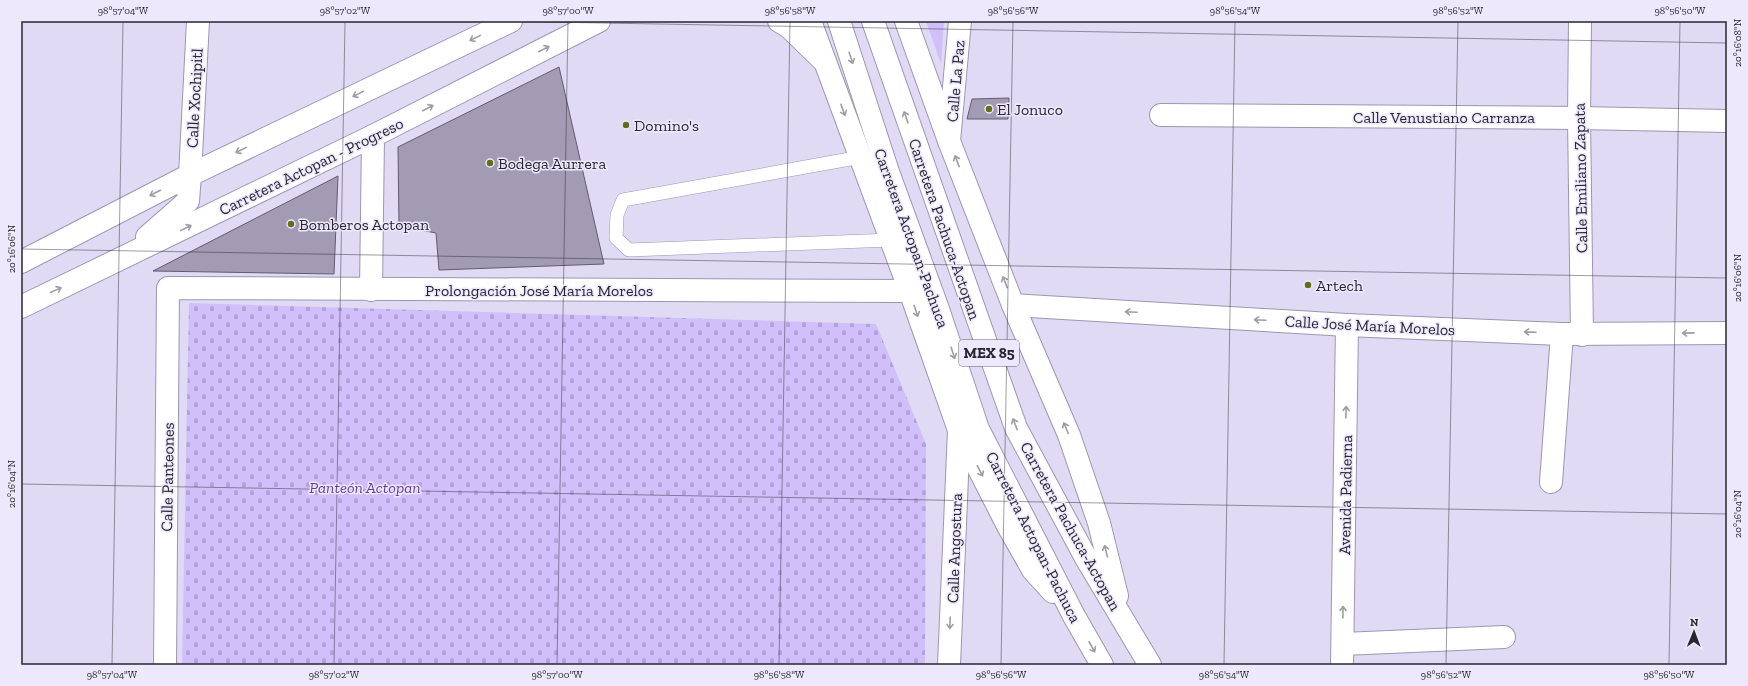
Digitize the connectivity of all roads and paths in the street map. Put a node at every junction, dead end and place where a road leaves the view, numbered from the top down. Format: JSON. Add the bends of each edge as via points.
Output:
{"nodes":[{"id":1,"x":198,"y":21,"type":"edge"},
{"id":2,"x":511,"y":21,"type":"edge"},
{"id":3,"x":600,"y":21,"type":"edge"},
{"id":4,"x":778,"y":21,"type":"edge"},
{"id":5,"x":810,"y":21,"type":"edge"},
{"id":6,"x":839,"y":21,"type":"edge"},
{"id":7,"x":873,"y":21,"type":"edge"},
{"id":8,"x":906,"y":21,"type":"edge"},
{"id":9,"x":960,"y":21,"type":"edge"},
{"id":10,"x":1580,"y":21,"type":"edge"},
{"id":11,"x":825,"y":62,"type":"junction"},
{"id":12,"x":1161,"y":115,"type":"dead end"},
{"id":13,"x":1579,"y":118,"type":"junction"},
{"id":14,"x":1727,"y":122,"type":"edge"},
{"id":15,"x":373,"y":136,"type":"junction"},
{"id":16,"x":949,"y":141,"type":"junction"},
{"id":17,"x":860,"y":157,"type":"junction"},
{"id":18,"x":190,"y":175,"type":"junction"},
{"id":19,"x":891,"y":240,"type":"junction"},
{"id":20,"x":117,"y":261,"type":"junction"},
{"id":21,"x":21,"y":262,"type":"edge"},
{"id":22,"x":168,"y":288,"type":"joint"},
{"id":23,"x":371,"y":290,"type":"junction"},
{"id":24,"x":910,"y":291,"type":"junction"},
{"id":25,"x":1013,"y":305,"type":"junction"},
{"id":26,"x":21,"y":307,"type":"edge"},
{"id":27,"x":1347,"y":325,"type":"junction"},
{"id":28,"x":1727,"y":333,"type":"edge"},
{"id":29,"x":1572,"y":334,"type":"junction"},
{"id":30,"x":959,"y":430,"type":"junction"},
{"id":31,"x":1551,"y":482,"type":"dead end"},
{"id":32,"x":1074,"y":616,"type":"junction"},
{"id":33,"x":1122,"y":616,"type":"junction"},
{"id":34,"x":1504,"y":636,"type":"dead end"},
{"id":35,"x":1342,"y":654,"type":"edge"},
{"id":36,"x":165,"y":665,"type":"edge"},
{"id":37,"x":949,"y":665,"type":"edge"},
{"id":38,"x":1102,"y":665,"type":"edge"},
{"id":39,"x":1150,"y":665,"type":"edge"}],
"edges":[{"from":1,"to":18,"type":"main road","name":"Calle Xochipitl"},
{"from":2,"to":18,"type":"main road","one_way":true},
{"from":15,"to":3,"type":"main road","name":"Carretera Actopan - Progreso","one_way":true},
{"from":4,"to":11,"type":"main road","via":[[789,27]]},
{"from":5,"to":11,"type":"main road"},
{"from":6,"to":32,"type":"main road","name":"Carretera Actopan-Pachuca","number":"MEX 85","one_way":true,"via":[[887,169],[978,429]]},
{"from":33,"to":7,"type":"main road","name":"Carretera Pachuca-Actopan","number":"MEX 85","one_way":true,"via":[[1086,558],[1016,428]]},
{"from":8,"to":16,"type":"main road"},
{"from":9,"to":16,"type":"main road","name":"Calle La Paz"},
{"from":10,"to":13,"type":"main road","name":"Calle Emiliano Zapata"},
{"from":11,"to":17,"type":"main road","one_way":true},
{"from":12,"to":13,"type":"main road","name":"Calle Venustiano Carranza"},
{"from":13,"to":14,"type":"main road","name":"Calle Venustiano Carranza"},
{"from":13,"to":29,"type":"main road","name":"Calle Emiliano Zapata"},
{"from":20,"to":15,"type":"main road","name":"Carretera Actopan - Progreso","one_way":true},
{"from":15,"to":23,"type":"main road"},
{"from":25,"to":16,"type":"main road","one_way":true},
{"from":17,"to":19,"type":"main road"},
{"from":17,"to":19,"type":"lane","via":[[623,200],[617,215],[616,238],[630,250]]},
{"from":18,"to":20,"type":"main road","name":"Calle Xochipitl","via":[[188,201]]},
{"from":18,"to":21,"type":"main road","one_way":true},
{"from":19,"to":24,"type":"main road"},
{"from":26,"to":20,"type":"main road","name":"Carretera Actopan - Progreso","one_way":true},
{"from":22,"to":23,"type":"main road","name":"Prolongación José María Morelos"},
{"from":22,"to":36,"type":"main road","name":"Calle Panteones"},
{"from":23,"to":24,"type":"main road","name":"Prolongación José María Morelos"},
{"from":24,"to":30,"type":"main road","one_way":true},
{"from":27,"to":25,"type":"main road","name":"Calle José María Morelos","one_way":true},
{"from":33,"to":25,"type":"main road","one_way":true,"via":[[1099,522],[1069,435]]},
{"from":29,"to":27,"type":"main road","name":"Calle José María Morelos","one_way":true},
{"from":35,"to":27,"type":"main road","name":"Avenida Padierna","one_way":true},
{"from":28,"to":29,"type":"main road","name":"Calle José María Morelos","one_way":true},
{"from":29,"to":31,"type":"main road","name":"Calle Emiliano Zapata"},
{"from":30,"to":32,"type":"main road","one_way":true,"via":[[1033,570]]},
{"from":30,"to":37,"type":"main road","name":"Calle Angostura","one_way":true},
{"from":32,"to":38,"type":"main road","name":"Carretera Actopan-Pachuca","number":"MEX 85","one_way":true},
{"from":33,"to":39,"type":"main road","name":"Carretera Pachuca-Actopan","number":"MEX 85"},
{"from":34,"to":35,"type":"main road"}]}
